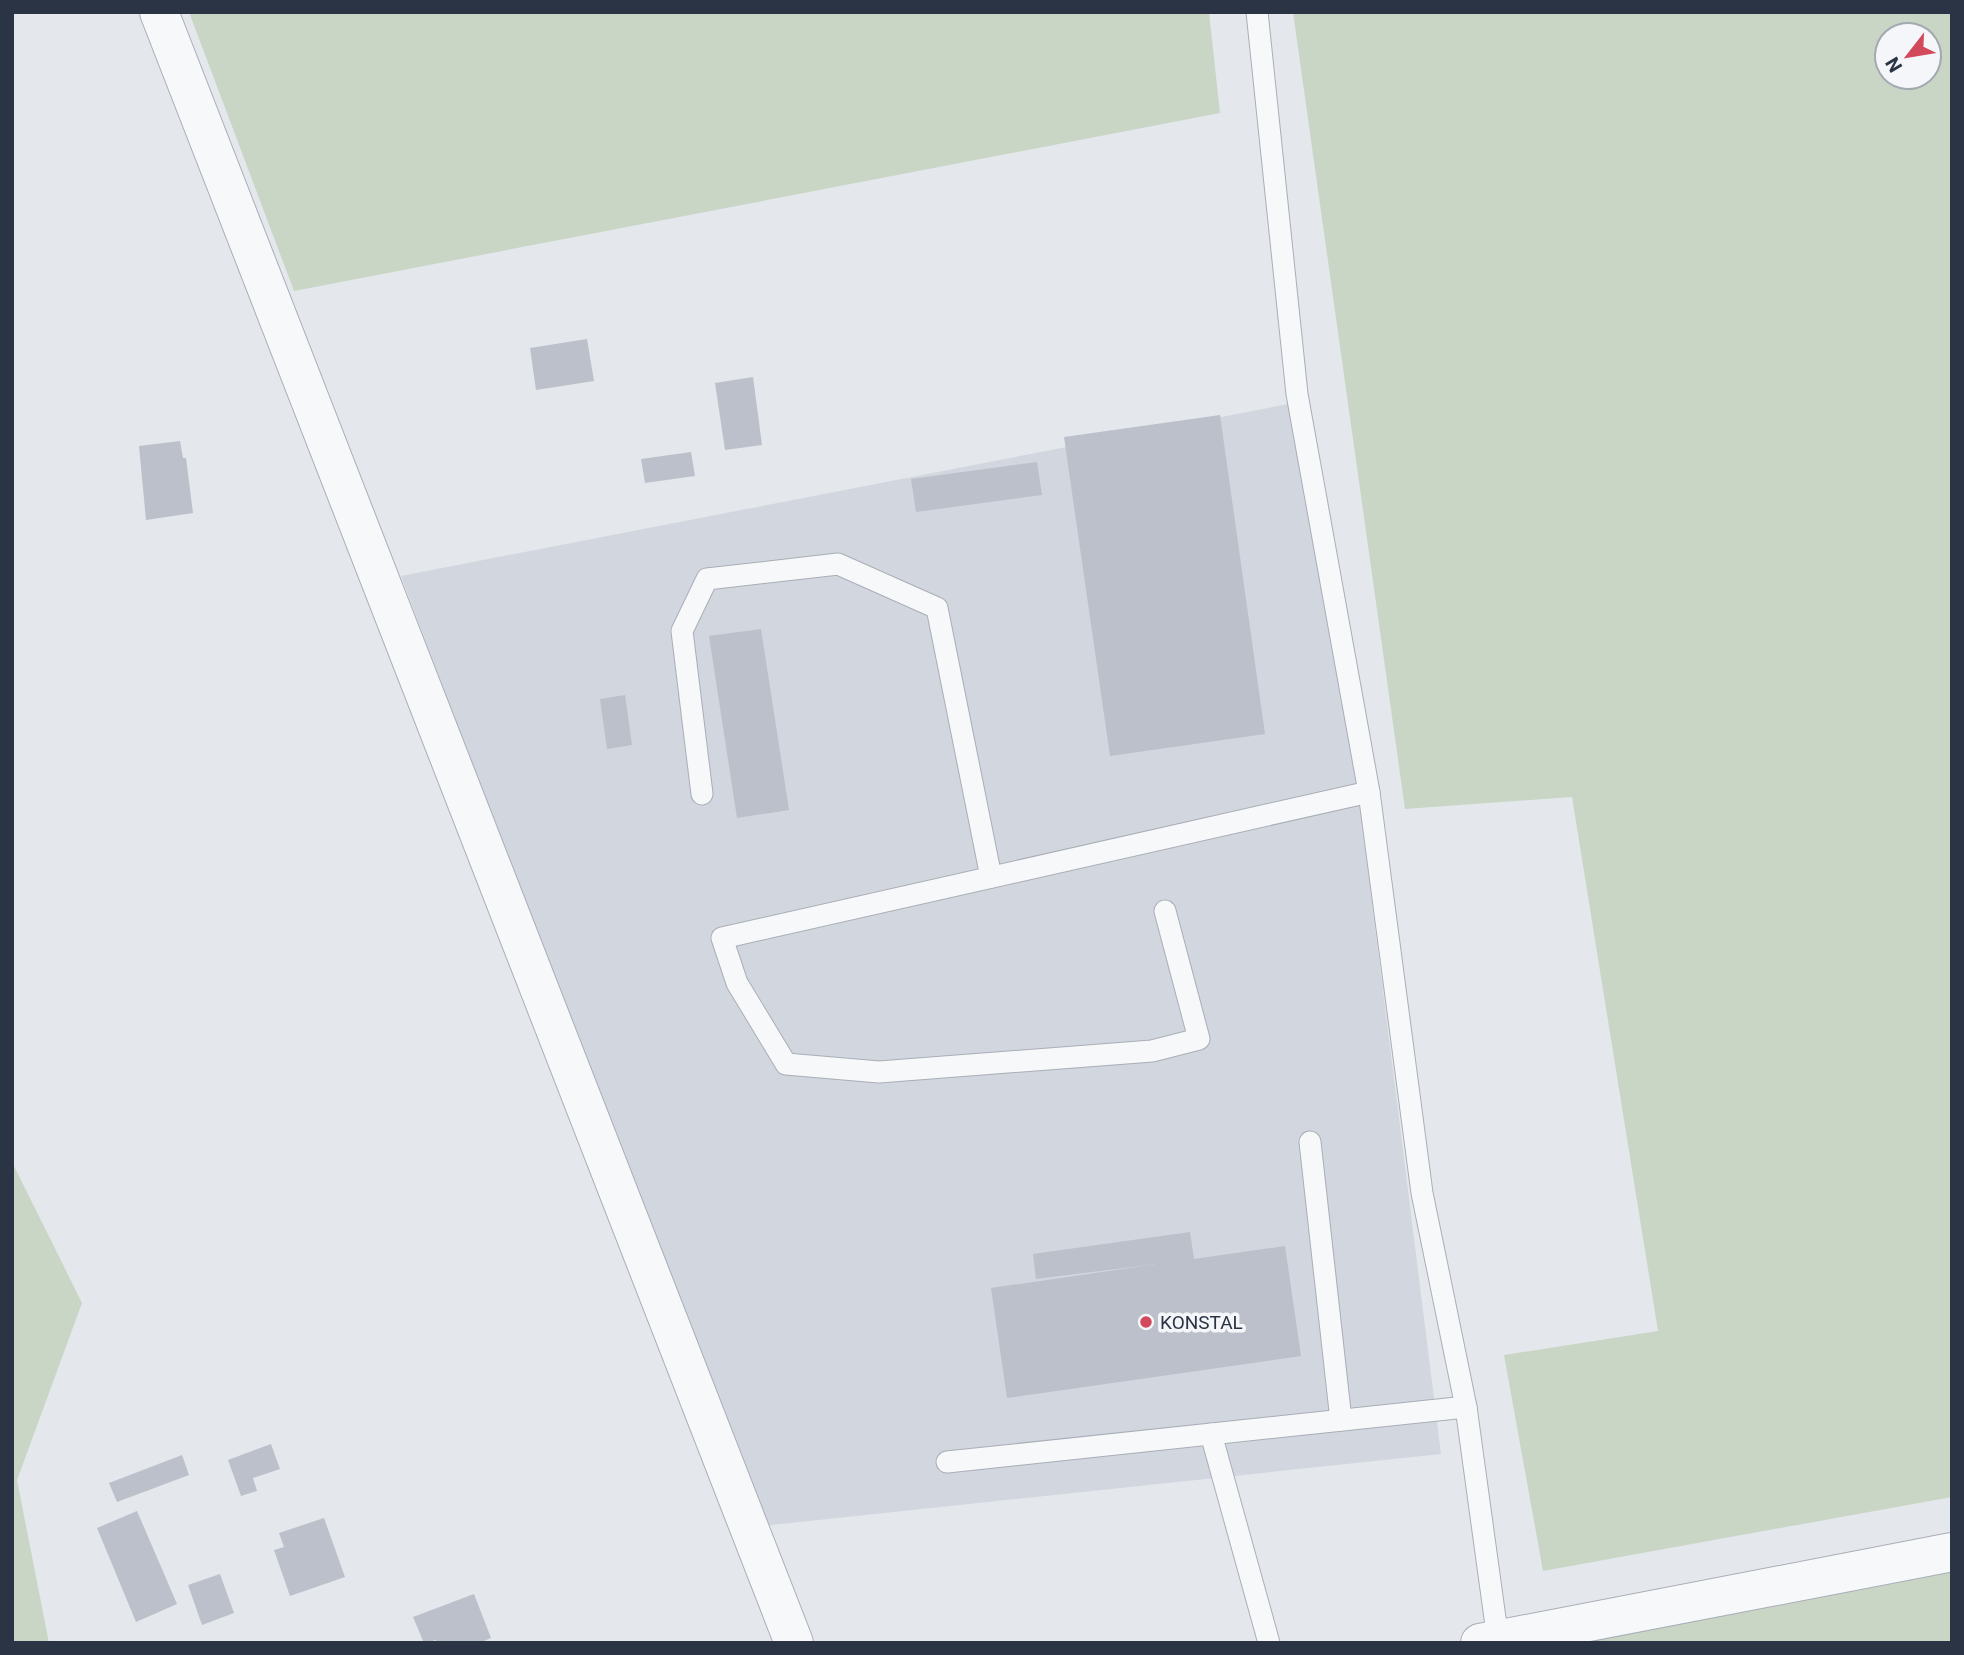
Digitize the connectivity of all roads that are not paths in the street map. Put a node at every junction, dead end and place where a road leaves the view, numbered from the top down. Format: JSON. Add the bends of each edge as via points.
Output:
{"nodes":[{"id":1,"x":159,"y":12,"type":"edge"},
{"id":2,"x":1256,"y":12,"type":"edge"},
{"id":3,"x":1369,"y":792,"type":"junction"},
{"id":4,"x":702,"y":794,"type":"dead end"},
{"id":5,"x":991,"y":877,"type":"junction"},
{"id":6,"x":1165,"y":911,"type":"dead end"},
{"id":7,"x":1310,"y":1142,"type":"dead end"},
{"id":8,"x":1466,"y":1407,"type":"junction"},
{"id":9,"x":1341,"y":1420,"type":"junction"},
{"id":10,"x":1211,"y":1434,"type":"junction"},
{"id":11,"x":947,"y":1462,"type":"dead end"},
{"id":12,"x":1952,"y":1552,"type":"edge"},
{"id":13,"x":1492,"y":1642,"type":"edge"},
{"id":14,"x":794,"y":1643,"type":"edge"},
{"id":15,"x":1269,"y":1643,"type":"edge"}],
"edges":[{"from":1,"to":14,"type":"street"},
{"from":2,"to":3,"type":"lane","via":[[1297,394]]},
{"from":3,"to":5,"type":"lane"},
{"from":3,"to":8,"type":"lane","via":[[1422,1193]]},
{"from":4,"to":5,"type":"lane","via":[[682,631],[706,579],[838,564],[937,608]]},
{"from":5,"to":6,"type":"lane","via":[[722,938],[737,983],[786,1064],[879,1072],[1152,1051],[1199,1039]]},
{"from":7,"to":9,"type":"lane"},
{"from":8,"to":9,"type":"lane"},
{"from":8,"to":13,"type":"lane"},
{"from":9,"to":10,"type":"lane"},
{"from":10,"to":11,"type":"lane"},
{"from":10,"to":15,"type":"lane"},
{"from":12,"to":13,"type":"street"}]}
